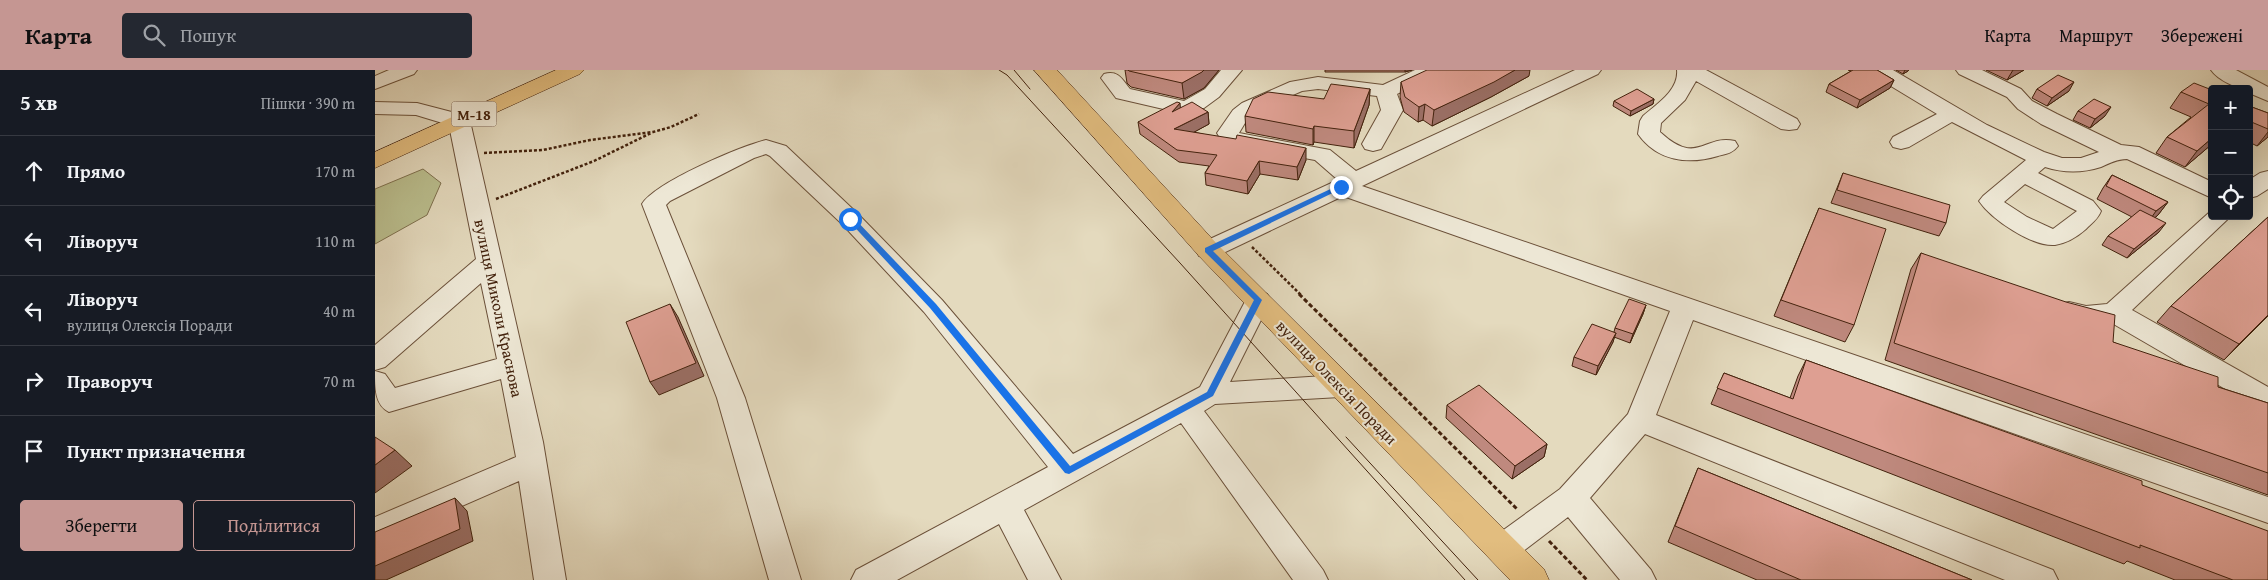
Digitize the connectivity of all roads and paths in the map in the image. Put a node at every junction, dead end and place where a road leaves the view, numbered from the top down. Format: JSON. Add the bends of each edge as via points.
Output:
{"nodes":[{"id":1,"x":407,"y":70,"type":"edge"},
{"id":2,"x":573,"y":70,"type":"edge"},
{"id":3,"x":1045,"y":70,"type":"edge"},
{"id":4,"x":1232,"y":70,"type":"edge"},
{"id":5,"x":1432,"y":70,"type":"edge"},
{"id":6,"x":1591,"y":70,"type":"edge"},
{"id":7,"x":1689,"y":70,"type":"edge"},
{"id":8,"x":1878,"y":70,"type":"edge"},
{"id":9,"x":1965,"y":70,"type":"edge"},
{"id":10,"x":2221,"y":70,"type":"edge"},
{"id":11,"x":1111,"y":73,"type":"edge"},
{"id":12,"x":375,"y":83,"type":"edge"},
{"id":13,"x":1386,"y":91,"type":"junction"},
{"id":14,"x":375,"y":93,"type":"edge"},
{"id":15,"x":2268,"y":95,"type":"edge"},
{"id":16,"x":375,"y":108,"type":"edge"},
{"id":17,"x":417,"y":109,"type":"junction"},
{"id":18,"x":699,"y":114,"type":"dead end"},
{"id":19,"x":1952,"y":114,"type":"junction"},
{"id":20,"x":459,"y":121,"type":"junction"},
{"id":21,"x":1789,"y":124,"type":"dead end"},
{"id":22,"x":653,"y":132,"type":"junction"},
{"id":23,"x":1901,"y":142,"type":"dead end"},
{"id":24,"x":1373,"y":144,"type":"dead end"},
{"id":25,"x":1727,"y":146,"type":"dead end"},
{"id":26,"x":2117,"y":152,"type":"junction"},
{"id":27,"x":466,"y":154,"type":"junction"},
{"id":28,"x":2041,"y":159,"type":"junction"},
{"id":29,"x":375,"y":161,"type":"edge"},
{"id":30,"x":2021,"y":174,"type":"dead end"},
{"id":31,"x":2268,"y":178,"type":"edge"},
{"id":32,"x":1348,"y":184,"type":"junction"},
{"id":33,"x":2253,"y":188,"type":"edge"},
{"id":34,"x":2208,"y":190,"type":"edge"},
{"id":35,"x":477,"y":206,"type":"junction"},
{"id":36,"x":2215,"y":220,"type":"edge"},
{"id":37,"x":1239,"y":235,"type":"junction"},
{"id":38,"x":1208,"y":250,"type":"junction"},
{"id":39,"x":489,"y":262,"type":"junction"},
{"id":40,"x":1258,"y":300,"type":"junction"},
{"id":41,"x":2046,"y":304,"type":"edge"},
{"id":42,"x":1685,"y":307,"type":"junction"},
{"id":43,"x":2114,"y":312,"type":"junction"},
{"id":44,"x":375,"y":360,"type":"edge"},
{"id":45,"x":512,"y":365,"type":"junction"},
{"id":46,"x":375,"y":381,"type":"edge"},
{"id":47,"x":1340,"y":386,"type":"junction"},
{"id":48,"x":2268,"y":400,"type":"edge"},
{"id":49,"x":1198,"y":401,"type":"junction"},
{"id":50,"x":1640,"y":420,"type":"junction"},
{"id":51,"x":531,"y":463,"type":"junction"},
{"id":52,"x":1069,"y":471,"type":"junction"},
{"id":53,"x":1571,"y":498,"type":"junction"},
{"id":54,"x":1005,"y":505,"type":"junction"},
{"id":55,"x":2268,"y":510,"type":"edge"},
{"id":56,"x":1533,"y":526,"type":"junction"},
{"id":57,"x":375,"y":531,"type":"edge"},
{"id":58,"x":1502,"y":549,"type":"junction"},
{"id":59,"x":550,"y":580,"type":"edge"},
{"id":60,"x":785,"y":580,"type":"edge"},
{"id":61,"x":867,"y":580,"type":"edge"},
{"id":62,"x":1045,"y":580,"type":"edge"},
{"id":63,"x":1312,"y":580,"type":"edge"},
{"id":64,"x":1532,"y":580,"type":"edge"},
{"id":65,"x":1587,"y":580,"type":"edge"},
{"id":66,"x":1640,"y":580,"type":"edge"},
{"id":67,"x":2043,"y":580,"type":"edge"}],
"edges":[{"from":1,"to":12,"type":"street"},
{"from":2,"to":20,"type":"main road","number":"М-18"},
{"from":3,"to":38,"type":"main road","name":"вулиця Олексія Поради"},
{"from":4,"to":11,"type":"street","via":[[1212,93],[1185,108],[1123,94]]},
{"from":5,"to":13,"type":"street"},
{"from":6,"to":32,"type":"street"},
{"from":7,"to":21,"type":"street"},
{"from":7,"to":25,"type":"street","via":[[1689,78],[1678,96],[1651,121],[1649,134],[1663,147],[1683,155],[1702,155]]},
{"from":8,"to":19,"type":"street","via":[[1907,84]]},
{"from":9,"to":26,"type":"street","via":[[2014,93],[2025,105],[2049,119]]},
{"from":10,"to":15,"type":"lane"},
{"from":13,"to":24,"type":"street","via":[[1392,110]]},
{"from":13,"to":32,"type":"street","via":[[1306,84],[1249,107],[1240,114],[1227,134],[1237,140],[1322,155]]},
{"from":14,"to":17,"type":"street","via":[[397,98]]},
{"from":16,"to":17,"type":"street"},
{"from":17,"to":20,"type":"street"},
{"from":18,"to":22,"type":"path"},
{"from":19,"to":23,"type":"street"},
{"from":19,"to":28,"type":"street"},
{"from":20,"to":27,"type":"street","name":"вулиця Миколи Краснова"},
{"from":20,"to":29,"type":"main road","number":"М-18"},
{"from":22,"to":27,"type":"path","via":[[543,150]]},
{"from":22,"to":35,"type":"path","via":[[625,148],[559,176]]},
{"from":26,"to":28,"type":"street","via":[[2080,166]]},
{"from":26,"to":34,"type":"street","via":[[2131,152]]},
{"from":27,"to":35,"type":"street","name":"вулиця Миколи Краснова"},
{"from":28,"to":30,"type":"street"},
{"from":31,"to":33,"type":"street"},
{"from":32,"to":37,"type":"street"},
{"from":32,"to":42,"type":"street"},
{"from":35,"to":39,"type":"street","name":"вулиця Миколи Краснова"},
{"from":36,"to":43,"type":"street"},
{"from":37,"to":38,"type":"street"},
{"from":37,"to":56,"type":"path"},
{"from":38,"to":40,"type":"main road","name":"вулиця Олексія Поради"},
{"from":39,"to":44,"type":"street"},
{"from":39,"to":45,"type":"street","name":"вулиця Миколи Краснова"},
{"from":40,"to":47,"type":"main road","name":"вулиця Олексія Поради"},
{"from":40,"to":49,"type":"street"},
{"from":41,"to":43,"type":"street","via":[[2086,315]]},
{"from":42,"to":50,"type":"street"},
{"from":42,"to":55,"type":"street"},
{"from":43,"to":48,"type":"street"},
{"from":45,"to":46,"type":"street","via":[[389,401]]},
{"from":45,"to":51,"type":"street","name":"вулиця Миколи Краснова"},
{"from":47,"to":49,"type":"street"},
{"from":47,"to":58,"type":"main road","name":"вулиця Олексія Поради"},
{"from":49,"to":52,"type":"street"},
{"from":49,"to":63,"type":"street"},
{"from":50,"to":53,"type":"street"},
{"from":50,"to":67,"type":"street"},
{"from":51,"to":57,"type":"street"},
{"from":51,"to":59,"type":"street","name":"вулиця Миколи Краснова"},
{"from":52,"to":54,"type":"street"},
{"from":52,"to":60,"type":"street","via":[[933,306],[850,219],[779,151],[766,147],[746,153],[662,196],[654,204],[731,398]]},
{"from":53,"to":56,"type":"street"},
{"from":53,"to":66,"type":"street"},
{"from":54,"to":61,"type":"street"},
{"from":54,"to":62,"type":"street"},
{"from":56,"to":58,"type":"street"},
{"from":56,"to":65,"type":"path"},
{"from":58,"to":64,"type":"main road","name":"вулиця Олексія Поради"}]}
